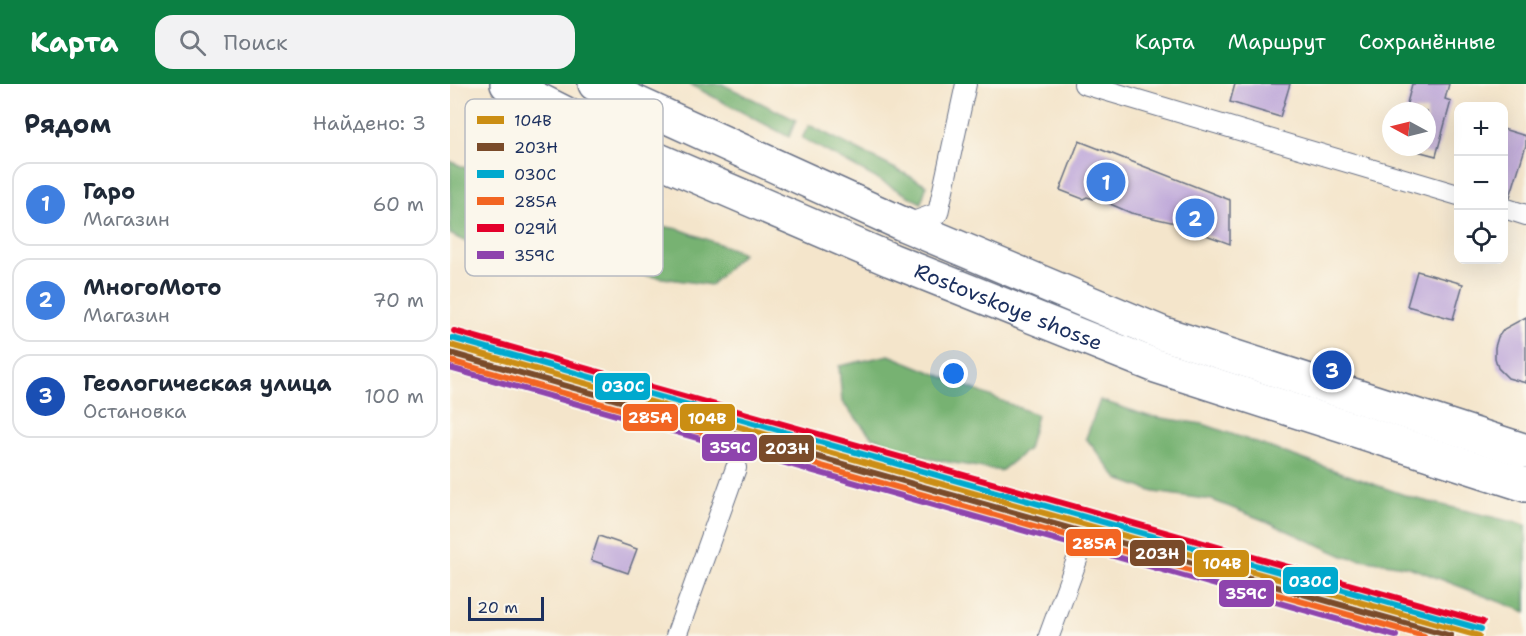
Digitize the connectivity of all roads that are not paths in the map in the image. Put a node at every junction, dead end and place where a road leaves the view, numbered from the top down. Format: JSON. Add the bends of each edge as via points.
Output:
{"nodes":[{"id":1,"x":507,"y":84,"type":"edge"},
{"id":2,"x":595,"y":84,"type":"edge"},
{"id":3,"x":966,"y":84,"type":"edge"},
{"id":4,"x":1084,"y":84,"type":"edge"},
{"id":5,"x":537,"y":99,"type":"edge"},
{"id":6,"x":628,"y":99,"type":"edge"},
{"id":7,"x":663,"y":115,"type":"edge"},
{"id":8,"x":663,"y":162,"type":"edge"},
{"id":9,"x":1454,"y":194,"type":"edge"},
{"id":10,"x":1508,"y":210,"type":"edge"},
{"id":11,"x":1526,"y":215,"type":"edge"},
{"id":12,"x":905,"y":225,"type":"junction"},
{"id":13,"x":1526,"y":451,"type":"edge"},
{"id":14,"x":736,"y":468,"type":"dead end"},
{"id":15,"x":1526,"y":484,"type":"edge"},
{"id":16,"x":1078,"y":557,"type":"dead end"},
{"id":17,"x":676,"y":636,"type":"edge"},
{"id":18,"x":1049,"y":636,"type":"edge"}],
"edges":[{"from":1,"to":5,"type":"highway","name":"Rostovskoye shosse"},
{"from":2,"to":6,"type":"highway","name":"Rostovskoye shosse"},
{"from":3,"to":12,"type":"street","via":[[938,213]]},
{"from":4,"to":9,"type":"street"},
{"from":7,"to":12,"type":"highway","name":"Rostovskoye shosse"},
{"from":8,"to":15,"type":"highway","name":"Rostovskoye shosse","via":[[891,260],[1156,366]]},
{"from":10,"to":11,"type":"street"},
{"from":12,"to":13,"type":"highway","name":"Rostovskoye shosse","via":[[1164,334]]},
{"from":14,"to":17,"type":"street"},
{"from":16,"to":18,"type":"street"}]}
